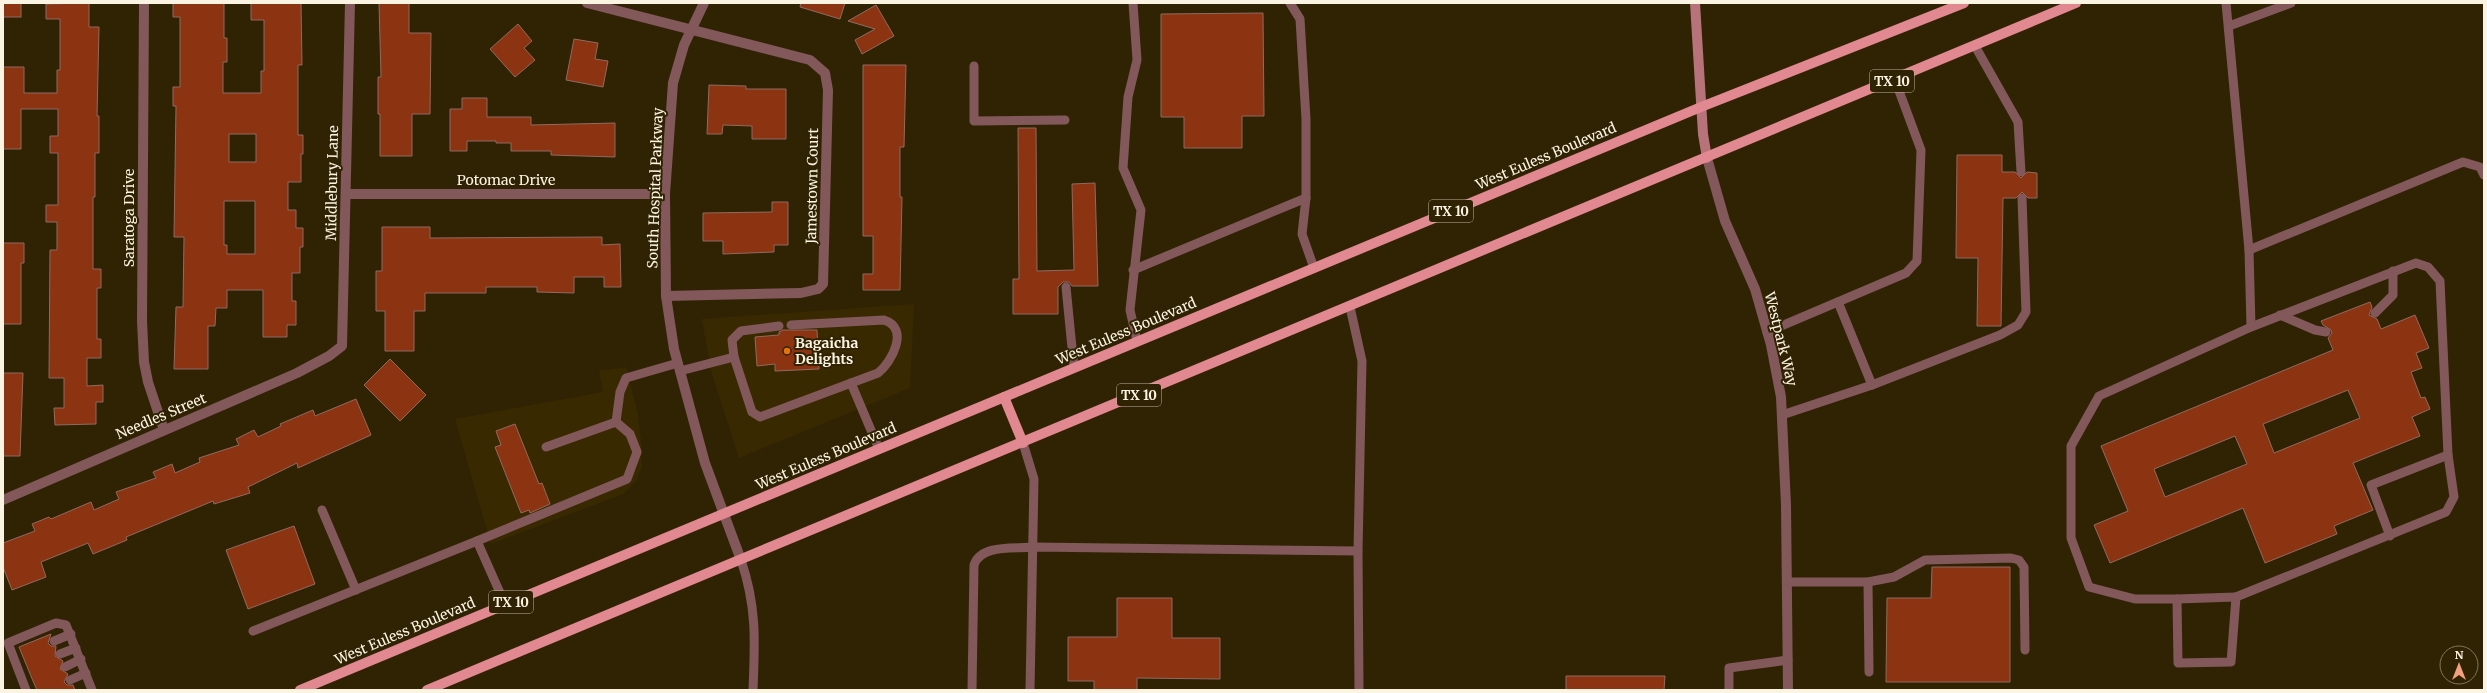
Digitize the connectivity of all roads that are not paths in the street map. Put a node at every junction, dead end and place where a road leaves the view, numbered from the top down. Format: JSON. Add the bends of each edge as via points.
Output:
{"nodes":[{"id":1,"x":144,"y":3,"type":"edge"},
{"id":2,"x":350,"y":3,"type":"edge"},
{"id":3,"x":587,"y":3,"type":"edge"},
{"id":4,"x":704,"y":3,"type":"edge"},
{"id":5,"x":1132,"y":3,"type":"edge"},
{"id":6,"x":1290,"y":3,"type":"edge"},
{"id":7,"x":1695,"y":3,"type":"edge"},
{"id":8,"x":1964,"y":3,"type":"edge"},
{"id":9,"x":2076,"y":3,"type":"edge"},
{"id":10,"x":2226,"y":3,"type":"edge"},
{"id":11,"x":2291,"y":3,"type":"edge"},
{"id":12,"x":2229,"y":26,"type":"junction"},
{"id":13,"x":692,"y":30,"type":"junction"},
{"id":14,"x":1975,"y":46,"type":"junction"},
{"id":15,"x":974,"y":66,"type":"dead end"},
{"id":16,"x":1895,"y":80,"type":"junction"},
{"id":17,"x":1701,"y":107,"type":"junction"},
{"id":18,"x":1065,"y":120,"type":"dead end"},
{"id":19,"x":1707,"y":158,"type":"junction"},
{"id":20,"x":2021,"y":172,"type":"dead end"},
{"id":21,"x":2484,"y":175,"type":"edge"},
{"id":22,"x":346,"y":194,"type":"junction"},
{"id":23,"x":665,"y":194,"type":"junction"},
{"id":24,"x":1306,"y":198,"type":"junction"},
{"id":25,"x":2022,"y":198,"type":"dead end"},
{"id":26,"x":2249,"y":250,"type":"junction"},
{"id":27,"x":1314,"y":268,"type":"junction"},
{"id":28,"x":1134,"y":270,"type":"junction"},
{"id":29,"x":2393,"y":271,"type":"junction"},
{"id":30,"x":1066,"y":287,"type":"dead end"},
{"id":31,"x":666,"y":296,"type":"junction"},
{"id":32,"x":1838,"y":302,"type":"junction"},
{"id":33,"x":1350,"y":307,"type":"junction"},
{"id":34,"x":2375,"y":313,"type":"dead end"},
{"id":35,"x":2280,"y":315,"type":"junction"},
{"id":36,"x":791,"y":325,"type":"dead end"},
{"id":37,"x":779,"y":326,"type":"dead end"},
{"id":38,"x":2251,"y":327,"type":"junction"},
{"id":39,"x":1767,"y":332,"type":"junction"},
{"id":40,"x":2326,"y":332,"type":"dead end"},
{"id":41,"x":1138,"y":341,"type":"junction"},
{"id":42,"x":329,"y":356,"type":"joint"},
{"id":43,"x":734,"y":357,"type":"junction"},
{"id":44,"x":679,"y":367,"type":"junction"},
{"id":45,"x":1074,"y":368,"type":"junction"},
{"id":46,"x":851,"y":383,"type":"junction"},
{"id":47,"x":1872,"y":385,"type":"junction"},
{"id":48,"x":1004,"y":397,"type":"junction"},
{"id":49,"x":1782,"y":415,"type":"junction"},
{"id":50,"x":616,"y":422,"type":"junction"},
{"id":51,"x":164,"y":430,"type":"junction"},
{"id":52,"x":1023,"y":443,"type":"junction"},
{"id":53,"x":546,"y":447,"type":"dead end"},
{"id":54,"x":879,"y":449,"type":"junction"},
{"id":55,"x":2448,"y":455,"type":"junction"},
{"id":56,"x":3,"y":500,"type":"edge"},
{"id":57,"x":322,"y":510,"type":"dead end"},
{"id":58,"x":722,"y":514,"type":"junction"},
{"id":59,"x":2390,"y":536,"type":"junction"},
{"id":60,"x":477,"y":542,"type":"junction"},
{"id":61,"x":1033,"y":547,"type":"junction"},
{"id":62,"x":1358,"y":551,"type":"junction"},
{"id":63,"x":741,"y":560,"type":"junction"},
{"id":64,"x":1787,"y":582,"type":"junction"},
{"id":65,"x":1868,"y":582,"type":"junction"},
{"id":66,"x":356,"y":590,"type":"junction"},
{"id":67,"x":2236,"y":597,"type":"junction"},
{"id":68,"x":2177,"y":599,"type":"junction"},
{"id":69,"x":505,"y":604,"type":"junction"},
{"id":70,"x":253,"y":631,"type":"dead end"},
{"id":71,"x":71,"y":634,"type":"junction"},
{"id":72,"x":54,"y":641,"type":"dead end"},
{"id":73,"x":76,"y":648,"type":"junction"},
{"id":74,"x":2025,"y":650,"type":"dead end"},
{"id":75,"x":60,"y":654,"type":"dead end"},
{"id":76,"x":81,"y":659,"type":"junction"},
{"id":77,"x":1788,"y":660,"type":"junction"},
{"id":78,"x":65,"y":667,"type":"dead end"},
{"id":79,"x":1869,"y":672,"type":"dead end"},
{"id":80,"x":86,"y":673,"type":"junction"},
{"id":81,"x":70,"y":680,"type":"dead end"},
{"id":82,"x":33,"y":681,"type":"dead end"},
{"id":83,"x":25,"y":688,"type":"edge"},
{"id":84,"x":92,"y":690,"type":"edge"},
{"id":85,"x":300,"y":690,"type":"edge"},
{"id":86,"x":427,"y":690,"type":"edge"},
{"id":87,"x":753,"y":690,"type":"edge"},
{"id":88,"x":972,"y":690,"type":"edge"},
{"id":89,"x":1030,"y":690,"type":"edge"},
{"id":90,"x":1358,"y":690,"type":"edge"},
{"id":91,"x":1729,"y":690,"type":"edge"},
{"id":92,"x":1788,"y":690,"type":"edge"}],
"edges":[{"from":1,"to":51,"type":"street","name":"Saratoga Drive","via":[[142,321],[144,362],[148,382]]},
{"from":2,"to":22,"type":"street","name":"Middlebury Lane"},
{"from":3,"to":13,"type":"street"},
{"from":4,"to":13,"type":"street","name":"South Hospital Parkway"},
{"from":5,"to":28,"type":"lane","via":[[1137,60],[1128,97],[1123,168],[1141,210]]},
{"from":6,"to":24,"type":"lane","via":[[1300,18],[1306,119]]},
{"from":7,"to":17,"type":"main road","name":"Westpark Way"},
{"from":8,"to":17,"type":"main road","name":"West Euless Boulevard","number":"TX 10"},
{"from":9,"to":14,"type":"main road","number":"TX 10"},
{"from":10,"to":12,"type":"lane"},
{"from":11,"to":12,"type":"lane"},
{"from":12,"to":26,"type":"lane"},
{"from":13,"to":23,"type":"street","name":"South Hospital Parkway","via":[[684,45],[673,83]]},
{"from":13,"to":31,"type":"street","name":"Jamestown Court","via":[[810,60],[826,74],[828,90],[823,284],[818,289],[801,293]]},
{"from":14,"to":16,"type":"main road","number":"TX 10"},
{"from":14,"to":20,"type":"lane","via":[[2018,122]]},
{"from":15,"to":18,"type":"lane","via":[[974,121]]},
{"from":16,"to":19,"type":"main road","number":"TX 10"},
{"from":16,"to":32,"type":"lane","via":[[1921,150],[1917,261],[1906,273]]},
{"from":17,"to":19,"type":"main road","name":"Westpark Way"},
{"from":17,"to":27,"type":"main road","name":"West Euless Boulevard","number":"TX 10"},
{"from":19,"to":33,"type":"main road","number":"TX 10"},
{"from":19,"to":39,"type":"street","name":"Westpark Way","via":[[1725,221],[1755,289]]},
{"from":21,"to":26,"type":"lane","via":[[2480,167],[2463,162]]},
{"from":22,"to":23,"type":"street","name":"Potomac Drive"},
{"from":22,"to":42,"type":"street","name":"Middlebury Lane","via":[[342,346]]},
{"from":23,"to":31,"type":"street","name":"South Hospital Parkway"},
{"from":24,"to":27,"type":"lane","via":[[1302,234]]},
{"from":24,"to":28,"type":"lane"},
{"from":25,"to":47,"type":"lane","via":[[2026,312],[2018,325],[2000,335]]},
{"from":26,"to":38,"type":"lane"},
{"from":27,"to":41,"type":"main road","name":"West Euless Boulevard","number":"TX 10"},
{"from":28,"to":41,"type":"lane","via":[[1130,310]]},
{"from":29,"to":34,"type":"lane","via":[[2393,295]]},
{"from":29,"to":35,"type":"lane"},
{"from":29,"to":55,"type":"lane","via":[[2416,263],[2428,267],[2440,281]]},
{"from":30,"to":45,"type":"lane"},
{"from":31,"to":44,"type":"street","name":"South Hospital Parkway"},
{"from":32,"to":39,"type":"lane"},
{"from":32,"to":47,"type":"lane"},
{"from":33,"to":52,"type":"main road","number":"TX 10"},
{"from":33,"to":62,"type":"lane","via":[[1362,361]]},
{"from":35,"to":38,"type":"lane"},
{"from":35,"to":40,"type":"lane"},
{"from":36,"to":46,"type":"lane","via":[[889,322],[895,330],[897,342],[891,361],[878,373]]},
{"from":37,"to":43,"type":"lane","via":[[735,334],[731,344]]},
{"from":38,"to":68,"type":"lane","via":[[2099,396],[2071,446],[2071,538],[2089,587],[2136,599]]},
{"from":39,"to":49,"type":"street","name":"Westpark Way","via":[[1781,397]]},
{"from":41,"to":45,"type":"main road","name":"West Euless Boulevard","number":"TX 10"},
{"from":42,"to":51,"type":"street","name":"Needles Street","via":[[298,373]]},
{"from":43,"to":44,"type":"lane"},
{"from":43,"to":46,"type":"lane","via":[[752,412],[760,417]]},
{"from":44,"to":50,"type":"lane","via":[[626,378],[620,392]]},
{"from":44,"to":58,"type":"street","name":"South Hospital Parkway"},
{"from":45,"to":48,"type":"main road","name":"West Euless Boulevard","number":"TX 10"},
{"from":46,"to":54,"type":"lane"},
{"from":47,"to":49,"type":"lane"},
{"from":48,"to":52,"type":"main road"},
{"from":48,"to":54,"type":"main road","name":"West Euless Boulevard","number":"TX 10"},
{"from":49,"to":64,"type":"street","name":"Westpark Way"},
{"from":50,"to":53,"type":"lane"},
{"from":50,"to":60,"type":"lane","via":[[630,434],[637,452],[627,478]]},
{"from":51,"to":56,"type":"street","name":"Needles Street"},
{"from":52,"to":61,"type":"lane","via":[[1034,479]]},
{"from":52,"to":63,"type":"main road","number":"TX 10"},
{"from":54,"to":58,"type":"main road","name":"West Euless Boulevard","number":"TX 10"},
{"from":55,"to":59,"type":"lane","via":[[2454,497],[2446,512]]},
{"from":55,"to":59,"type":"lane","via":[[2371,485]]},
{"from":57,"to":66,"type":"lane"},
{"from":58,"to":63,"type":"street","name":"South Hospital Parkway"},
{"from":58,"to":69,"type":"main road","name":"West Euless Boulevard","number":"TX 10"},
{"from":59,"to":67,"type":"lane"},
{"from":60,"to":66,"type":"lane"},
{"from":60,"to":69,"type":"lane"},
{"from":61,"to":62,"type":"lane"},
{"from":61,"to":88,"type":"lane","via":[[989,551],[976,557]]},
{"from":61,"to":89,"type":"lane"},
{"from":62,"to":90,"type":"lane"},
{"from":63,"to":86,"type":"main road","number":"TX 10"},
{"from":63,"to":87,"type":"lane","via":[[752,596],[755,637]]},
{"from":64,"to":65,"type":"lane"},
{"from":64,"to":77,"type":"street","name":"Westpark Way"},
{"from":65,"to":74,"type":"lane","via":[[1894,577],[1925,560],[2019,560],[2024,567]]},
{"from":65,"to":79,"type":"lane"},
{"from":66,"to":70,"type":"lane"},
{"from":67,"to":68,"type":"lane"},
{"from":67,"to":68,"type":"lane","via":[[2231,662],[2178,663]]},
{"from":69,"to":85,"type":"main road","name":"West Euless Boulevard","number":"TX 10"},
{"from":71,"to":72,"type":"lane"},
{"from":71,"to":73,"type":"lane"},
{"from":71,"to":83,"type":"lane","via":[[66,625],[56,623],[8,643],[19,657]]},
{"from":73,"to":75,"type":"lane"},
{"from":73,"to":76,"type":"lane"},
{"from":76,"to":78,"type":"lane"},
{"from":76,"to":80,"type":"lane"},
{"from":77,"to":91,"type":"lane","via":[[1729,668]]},
{"from":77,"to":92,"type":"street","name":"Westpark Way"},
{"from":80,"to":81,"type":"lane"},
{"from":80,"to":84,"type":"lane"},
{"from":82,"to":83,"type":"lane"}]}
